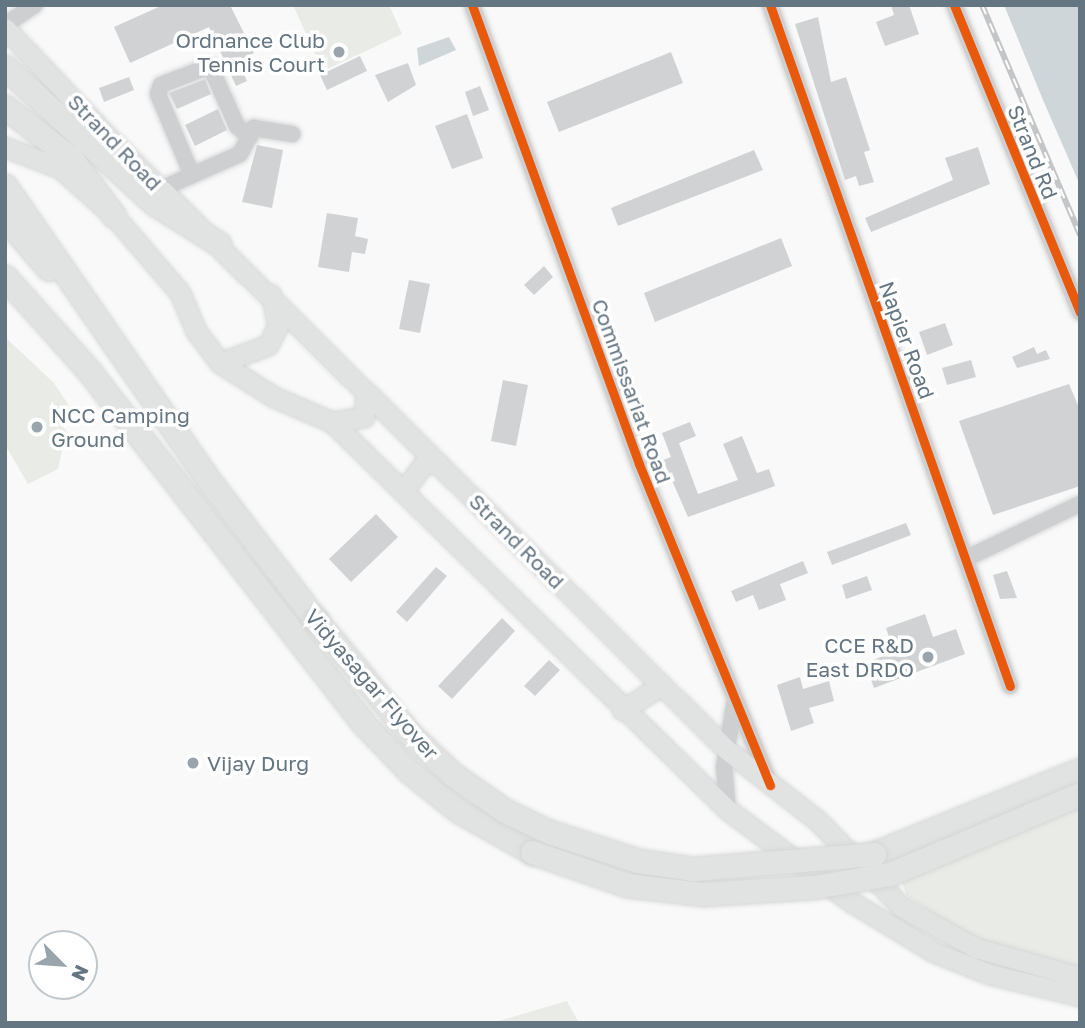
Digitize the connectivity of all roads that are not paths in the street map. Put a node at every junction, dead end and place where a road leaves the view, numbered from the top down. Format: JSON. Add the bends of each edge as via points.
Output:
{"nodes":[{"id":1,"x":35,"y":5,"type":"edge"},
{"id":2,"x":472,"y":5,"type":"edge"},
{"id":3,"x":770,"y":5,"type":"edge"},
{"id":4,"x":954,"y":5,"type":"edge"},
{"id":5,"x":5,"y":27,"type":"edge"},
{"id":6,"x":5,"y":67,"type":"edge"},
{"id":7,"x":5,"y":107,"type":"edge"},
{"id":8,"x":293,"y":134,"type":"dead end"},
{"id":9,"x":250,"y":137,"type":"junction"},
{"id":10,"x":5,"y":147,"type":"edge"},
{"id":11,"x":192,"y":175,"type":"junction"},
{"id":12,"x":5,"y":186,"type":"edge"},
{"id":13,"x":161,"y":189,"type":"junction"},
{"id":14,"x":114,"y":216,"type":"junction"},
{"id":15,"x":5,"y":218,"type":"edge"},
{"id":16,"x":219,"y":244,"type":"junction"},
{"id":17,"x":9,"y":281,"type":"edge"},
{"id":18,"x":271,"y":294,"type":"junction"},
{"id":19,"x":1080,"y":312,"type":"edge"},
{"id":20,"x":113,"y":343,"type":"junction"},
{"id":21,"x":220,"y":363,"type":"junction"},
{"id":22,"x":366,"y":391,"type":"junction"},
{"id":23,"x":332,"y":422,"type":"junction"},
{"id":24,"x":438,"y":463,"type":"junction"},
{"id":25,"x":404,"y":490,"type":"junction"},
{"id":26,"x":1080,"y":504,"type":"edge"},
{"id":27,"x":965,"y":559,"type":"junction"},
{"id":28,"x":662,"y":685,"type":"junction"},
{"id":29,"x":1010,"y":686,"type":"dead end"},
{"id":30,"x":734,"y":705,"type":"junction"},
{"id":31,"x":622,"y":710,"type":"junction"},
{"id":32,"x":726,"y":749,"type":"junction"},
{"id":33,"x":1080,"y":770,"type":"edge"},
{"id":34,"x":771,"y":785,"type":"junction"},
{"id":35,"x":1080,"y":794,"type":"edge"},
{"id":36,"x":728,"y":810,"type":"junction"},
{"id":37,"x":1080,"y":977,"type":"edge"},
{"id":38,"x":1080,"y":996,"type":"edge"}],
"edges":[{"from":1,"to":5,"type":"street"},
{"from":2,"to":30,"type":"street","name":"Commissariat Road","via":[[639,464]]},
{"from":3,"to":27,"type":"street","name":"Napier Road"},
{"from":4,"to":19,"type":"street","name":"Strand Rd"},
{"from":5,"to":13,"type":"main road","name":"Strand Road"},
{"from":6,"to":16,"type":"highway","via":[[154,203]]},
{"from":7,"to":14,"type":"highway","via":[[71,158]]},
{"from":8,"to":9,"type":"street","via":[[254,128]]},
{"from":9,"to":11,"type":"street","via":[[240,154]]},
{"from":9,"to":11,"type":"street","via":[[237,126],[210,66],[162,85],[158,94]]},
{"from":10,"to":14,"type":"main road","via":[[60,168]]},
{"from":11,"to":13,"type":"street"},
{"from":12,"to":20,"type":"highway","name":"Vidyasagar Flyover"},
{"from":13,"to":16,"type":"main road","name":"Strand Road"},
{"from":14,"to":21,"type":"main road","via":[[180,293],[196,331]]},
{"from":15,"to":20,"type":"highway"},
{"from":16,"to":18,"type":"main road","name":"Strand Road"},
{"from":17,"to":35,"type":"highway","name":"Vidyasagar Flyover","bridge":true,"via":[[89,371],[363,723],[409,771],[459,811],[532,852],[627,885],[703,894],[814,887],[890,874]]},
{"from":18,"to":21,"type":"main road","via":[[278,325],[268,345]]},
{"from":18,"to":22,"type":"main road","name":"Strand Road"},
{"from":20,"to":33,"type":"highway","name":"Vidyasagar Flyover","bridge":true,"via":[[210,482],[409,733],[452,774],[505,811],[549,832],[638,860],[692,869],[874,854]]},
{"from":21,"to":23,"type":"main road","via":[[274,397]]},
{"from":22,"to":23,"type":"main road","via":[[364,417]]},
{"from":22,"to":24,"type":"main road","name":"Strand Road"},
{"from":23,"to":25,"type":"main road"},
{"from":24,"to":25,"type":"main road","via":[[424,463]]},
{"from":24,"to":28,"type":"main road","name":"Strand Road"},
{"from":25,"to":31,"type":"main road"},
{"from":26,"to":27,"type":"street"},
{"from":27,"to":29,"type":"street","name":"Napier Road"},
{"from":28,"to":31,"type":"main road"},
{"from":28,"to":32,"type":"main road","name":"Strand Road"},
{"from":30,"to":32,"type":"street"},
{"from":30,"to":34,"type":"street","name":"Commissariat Road"},
{"from":31,"to":36,"type":"main road"},
{"from":32,"to":34,"type":"main road","name":"Strand Road"},
{"from":32,"to":36,"type":"street"},
{"from":34,"to":37,"type":"main road","name":"Strand Road","via":[[817,820],[902,907],[934,929],[1054,973]]},
{"from":36,"to":38,"type":"main road","via":[[850,901],[934,952],[989,974]]}]}
